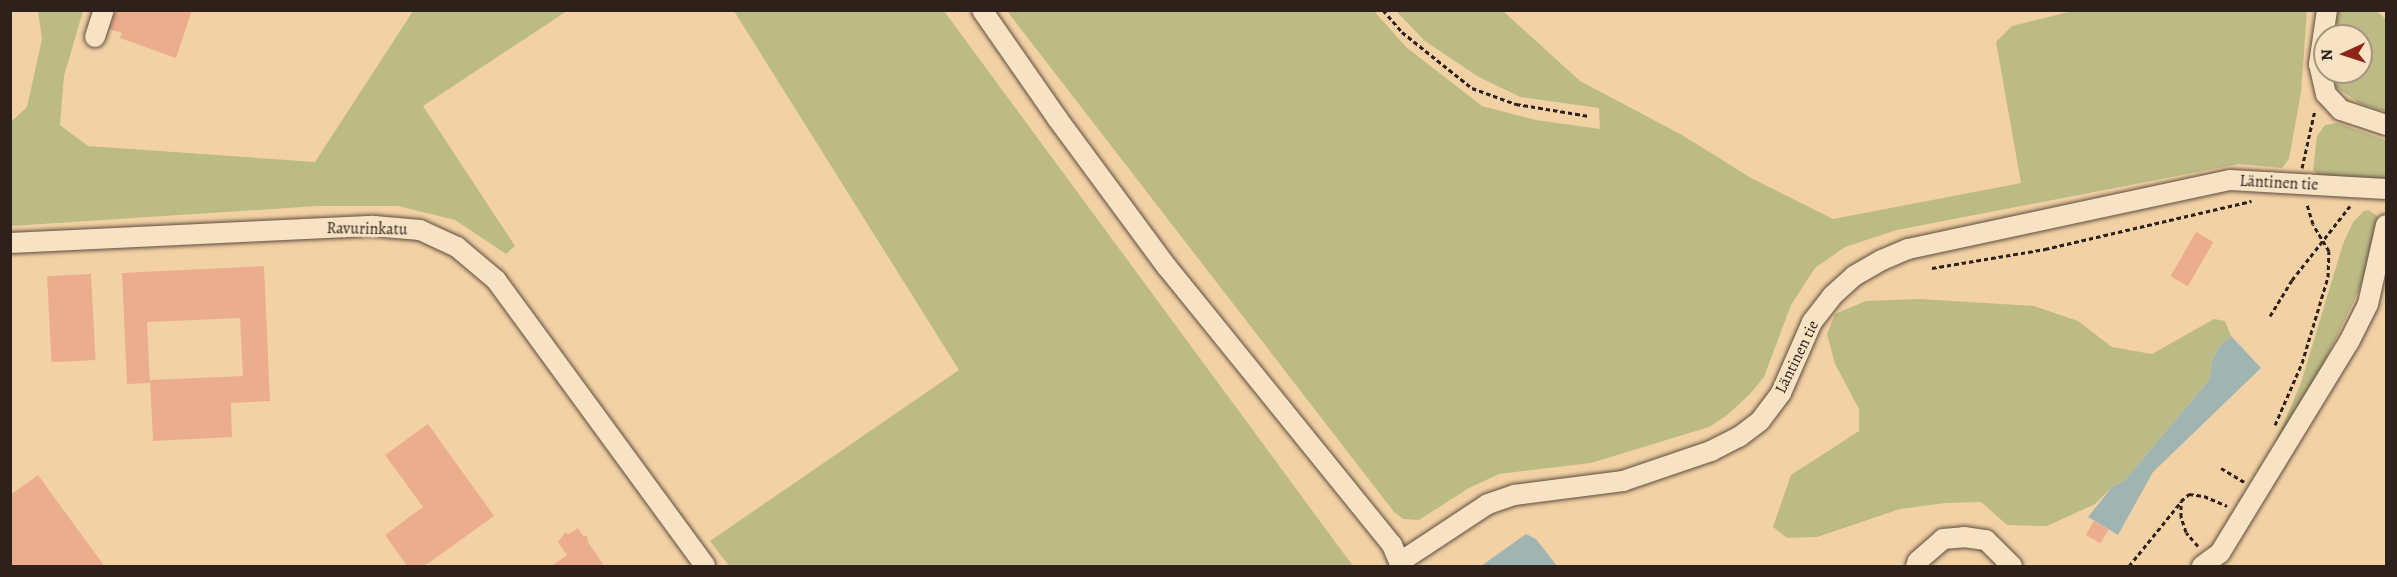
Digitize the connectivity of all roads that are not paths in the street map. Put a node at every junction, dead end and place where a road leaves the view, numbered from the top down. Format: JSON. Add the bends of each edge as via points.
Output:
{"nodes":[{"id":1,"x":104,"y":10,"type":"edge"},
{"id":2,"x":982,"y":10,"type":"edge"},
{"id":3,"x":2327,"y":10,"type":"edge"},
{"id":4,"x":95,"y":37,"type":"dead end"},
{"id":5,"x":2386,"y":125,"type":"edge"},
{"id":6,"x":2386,"y":189,"type":"edge"},
{"id":7,"x":2386,"y":225,"type":"edge"},
{"id":8,"x":10,"y":243,"type":"edge"},
{"id":9,"x":2207,"y":564,"type":"edge"},
{"id":10,"x":1401,"y":565,"type":"edge"},
{"id":11,"x":705,"y":567,"type":"edge"},
{"id":12,"x":1916,"y":567,"type":"edge"},
{"id":13,"x":2012,"y":567,"type":"edge"}],
"edges":[{"from":1,"to":4,"type":"street"},
{"from":2,"to":10,"type":"street","via":[[1167,267],[1392,545]]},
{"from":3,"to":5,"type":"street","via":[[2319,47],[2322,85],[2331,103]]},
{"from":6,"to":10,"type":"street","name":"Läntinen tie","via":[[2230,180],[1908,249],[1854,276],[1832,296],[1812,322],[1781,393],[1760,421],[1739,437],[1711,451],[1623,481],[1514,495],[1488,504]]},
{"from":7,"to":9,"type":"street","via":[[2377,273],[2358,323],[2249,485],[2242,518],[2220,553]]},
{"from":8,"to":11,"type":"street","name":"Ravurinkatu","via":[[374,226],[420,230],[457,247],[496,280]]},
{"from":12,"to":13,"type":"street","via":[[1943,539],[1964,537],[1986,540]]}]}
